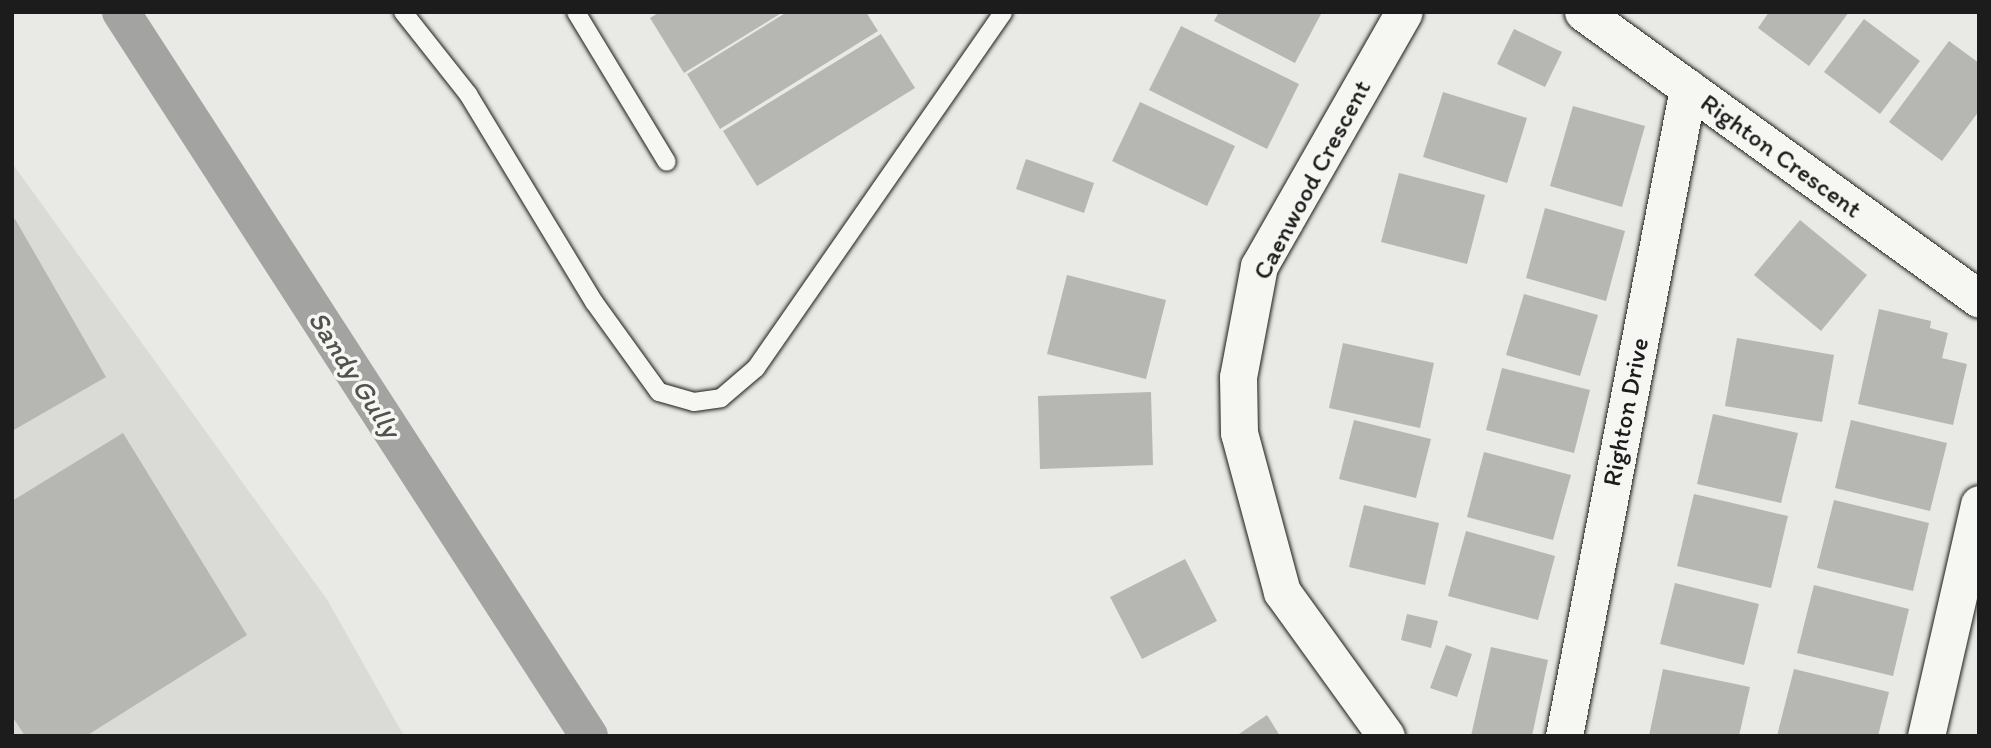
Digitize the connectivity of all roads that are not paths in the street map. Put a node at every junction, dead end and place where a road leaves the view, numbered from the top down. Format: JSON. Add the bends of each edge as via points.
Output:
{"nodes":[{"id":1,"x":403,"y":12,"type":"edge"},
{"id":2,"x":576,"y":12,"type":"edge"},
{"id":3,"x":1003,"y":12,"type":"edge"},
{"id":4,"x":1404,"y":12,"type":"edge"},
{"id":5,"x":1583,"y":12,"type":"edge"},
{"id":6,"x":1688,"y":88,"type":"junction"},
{"id":7,"x":667,"y":163,"type":"dead end"},
{"id":8,"x":1979,"y":299,"type":"edge"},
{"id":9,"x":1979,"y":505,"type":"edge"},
{"id":10,"x":1386,"y":736,"type":"edge"},
{"id":11,"x":1564,"y":736,"type":"edge"},
{"id":12,"x":1926,"y":736,"type":"edge"}],
"edges":[{"from":1,"to":3,"type":"lane","via":[[468,94],[594,302],[659,392],[694,401],[722,398],[756,368]]},
{"from":2,"to":7,"type":"lane"},
{"from":4,"to":10,"type":"street","name":"Caenwood Crescent","via":[[1259,266],[1238,377],[1242,445],[1282,592]]},
{"from":5,"to":6,"type":"street","name":"Righton Crescent"},
{"from":6,"to":8,"type":"street","name":"Righton Crescent"},
{"from":6,"to":11,"type":"street","name":"Righton Drive"},
{"from":9,"to":12,"type":"street"}]}
